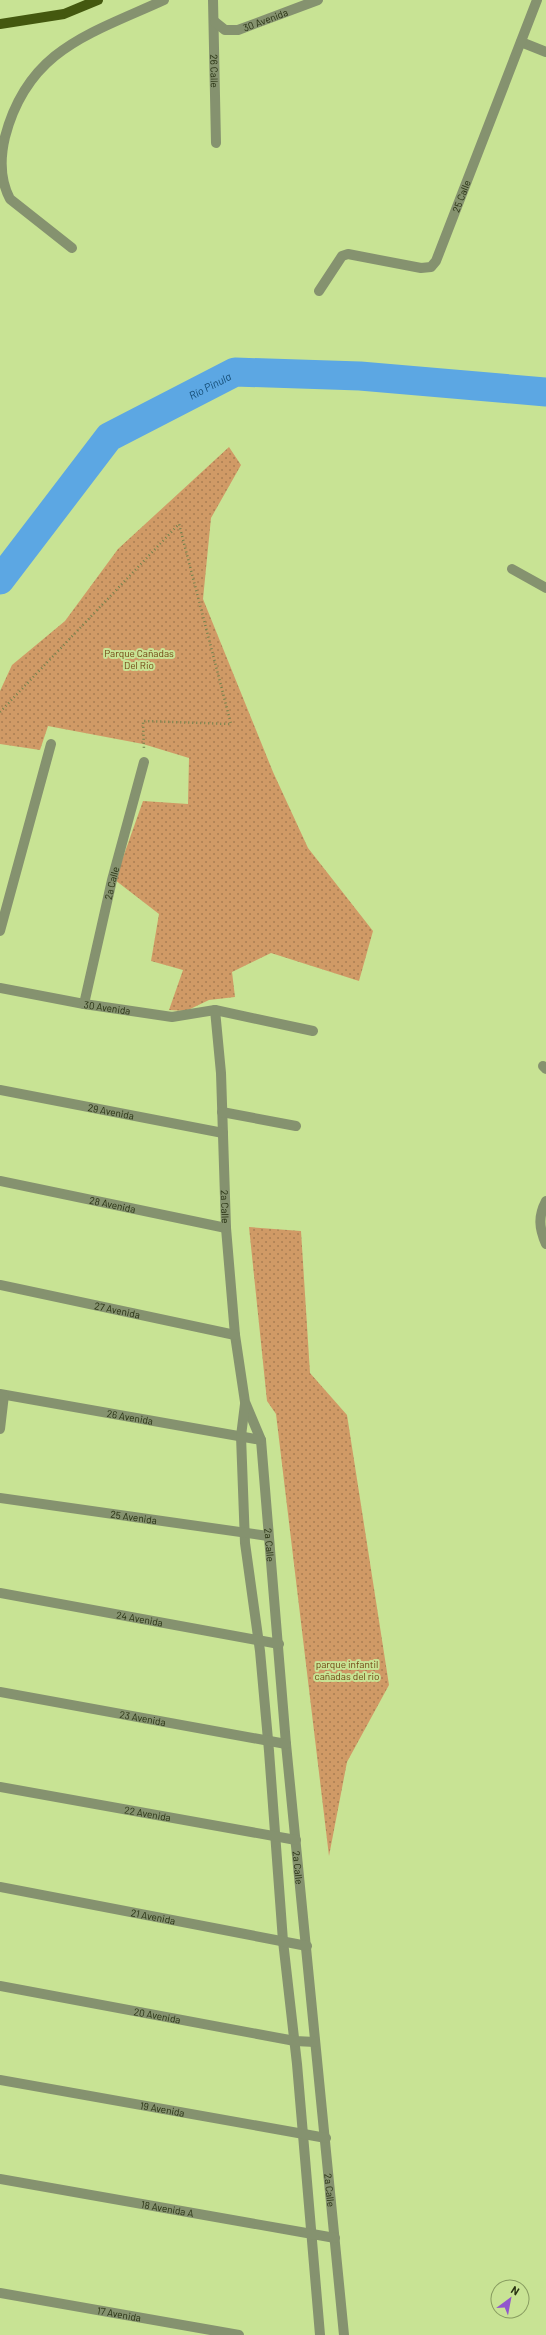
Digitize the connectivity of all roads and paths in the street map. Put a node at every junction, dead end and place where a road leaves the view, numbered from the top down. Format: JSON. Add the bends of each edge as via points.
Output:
{"nodes":[{"id":1,"x":98,"y":0,"type":"edge"},
{"id":2,"x":164,"y":0,"type":"edge"},
{"id":3,"x":213,"y":0,"type":"edge"},
{"id":4,"x":318,"y":0,"type":"edge"},
{"id":5,"x":537,"y":0,"type":"edge"},
{"id":6,"x":215,"y":22,"type":"junction"},
{"id":7,"x":0,"y":24,"type":"edge"},
{"id":8,"x":521,"y":42,"type":"junction"},
{"id":9,"x":546,"y":52,"type":"edge"},
{"id":10,"x":216,"y":143,"type":"dead end"},
{"id":11,"x":72,"y":248,"type":"dead end"},
{"id":12,"x":319,"y":291,"type":"dead end"},
{"id":13,"x":512,"y":569,"type":"dead end"},
{"id":14,"x":546,"y":588,"type":"edge"},
{"id":15,"x":0,"y":712,"type":"edge"},
{"id":16,"x":51,"y":744,"type":"dead end"},
{"id":17,"x":144,"y":762,"type":"joint"},
{"id":18,"x":0,"y":931,"type":"edge"},
{"id":19,"x":0,"y":988,"type":"edge"},
{"id":20,"x":84,"y":1004,"type":"junction"},
{"id":21,"x":215,"y":1010,"type":"junction"},
{"id":22,"x":313,"y":1031,"type":"dead end"},
{"id":23,"x":0,"y":1090,"type":"edge"},
{"id":24,"x":222,"y":1112,"type":"junction"},
{"id":25,"x":296,"y":1126,"type":"dead end"},
{"id":26,"x":223,"y":1133,"type":"junction"},
{"id":27,"x":0,"y":1181,"type":"edge"},
{"id":28,"x":546,"y":1201,"type":"edge"},
{"id":29,"x":226,"y":1228,"type":"junction"},
{"id":30,"x":546,"y":1244,"type":"edge"},
{"id":31,"x":0,"y":1285,"type":"edge"},
{"id":32,"x":235,"y":1334,"type":"junction"},
{"id":33,"x":2,"y":1394,"type":"edge"},
{"id":34,"x":245,"y":1402,"type":"junction"},
{"id":35,"x":0,"y":1429,"type":"edge"},
{"id":36,"x":241,"y":1436,"type":"junction"},
{"id":37,"x":261,"y":1440,"type":"junction"},
{"id":38,"x":0,"y":1498,"type":"edge"},
{"id":39,"x":244,"y":1533,"type":"junction"},
{"id":40,"x":268,"y":1536,"type":"junction"},
{"id":41,"x":0,"y":1592,"type":"edge"},
{"id":42,"x":258,"y":1640,"type":"junction"},
{"id":43,"x":279,"y":1644,"type":"junction"},
{"id":44,"x":0,"y":1692,"type":"edge"},
{"id":45,"x":268,"y":1742,"type":"junction"},
{"id":46,"x":286,"y":1744,"type":"junction"},
{"id":47,"x":0,"y":1787,"type":"edge"},
{"id":48,"x":275,"y":1837,"type":"junction"},
{"id":49,"x":296,"y":1840,"type":"junction"},
{"id":50,"x":0,"y":1887,"type":"edge"},
{"id":51,"x":283,"y":1942,"type":"junction"},
{"id":52,"x":307,"y":1946,"type":"junction"},
{"id":53,"x":0,"y":1986,"type":"edge"},
{"id":54,"x":295,"y":2041,"type":"junction"},
{"id":55,"x":315,"y":2042,"type":"junction"},
{"id":56,"x":0,"y":2080,"type":"edge"},
{"id":57,"x":303,"y":2134,"type":"junction"},
{"id":58,"x":326,"y":2138,"type":"junction"},
{"id":59,"x":0,"y":2179,"type":"edge"},
{"id":60,"x":311,"y":2234,"type":"junction"},
{"id":61,"x":335,"y":2238,"type":"junction"},
{"id":62,"x":0,"y":2293,"type":"edge"},
{"id":63,"x":239,"y":2335,"type":"edge"},
{"id":64,"x":320,"y":2335,"type":"edge"},
{"id":65,"x":344,"y":2335,"type":"edge"}],
"edges":[{"from":1,"to":7,"type":"main road","via":[[64,14]]},
{"from":2,"to":11,"type":"street","via":[[69,45],[36,72],[22,91],[10,115],[1,150],[1,179],[4,190],[10,199]]},
{"from":3,"to":6,"type":"street","name":"26 Calle"},
{"from":4,"to":6,"type":"street","name":"30 Avenida","via":[[238,30],[226,30]]},
{"from":5,"to":8,"type":"street","name":"25 Calle"},
{"from":6,"to":10,"type":"street","name":"26 Calle"},
{"from":8,"to":9,"type":"street"},
{"from":8,"to":12,"type":"street","name":"25 Calle","via":[[436,261],[431,267],[420,268],[348,254],[342,256]]},
{"from":13,"to":14,"type":"street"},
{"from":15,"to":17,"type":"path","via":[[179,524],[231,724],[144,721]]},
{"from":16,"to":18,"type":"street"},
{"from":17,"to":20,"type":"street","name":"2a Calle","via":[[112,880]]},
{"from":19,"to":20,"type":"street","name":"30 Avenida"},
{"from":20,"to":21,"type":"street","name":"30 Avenida","via":[[172,1017]]},
{"from":21,"to":22,"type":"street"},
{"from":21,"to":24,"type":"street","name":"2a Calle"},
{"from":23,"to":26,"type":"street","name":"29 Avenida"},
{"from":24,"to":25,"type":"street"},
{"from":24,"to":26,"type":"street","name":"2a Calle"},
{"from":26,"to":29,"type":"street","name":"2a Calle"},
{"from":27,"to":29,"type":"street","name":"28 Avenida"},
{"from":28,"to":30,"type":"street","via":[[540,1212],[540,1231]]},
{"from":29,"to":32,"type":"street","name":"2a Calle"},
{"from":31,"to":32,"type":"street","name":"27 Avenida"},
{"from":32,"to":34,"type":"street","name":"2a Calle"},
{"from":33,"to":35,"type":"street"},
{"from":33,"to":36,"type":"street","name":"26 Avenida"},
{"from":34,"to":36,"type":"street","name":"2a Calle"},
{"from":34,"to":37,"type":"street","name":"2a Calle"},
{"from":36,"to":37,"type":"street","name":"26 Avenida"},
{"from":36,"to":39,"type":"street","name":"2a Calle"},
{"from":37,"to":40,"type":"street","name":"2a Calle"},
{"from":38,"to":39,"type":"street","name":"25 Avenida"},
{"from":39,"to":40,"type":"street","name":"25 Avenida"},
{"from":39,"to":42,"type":"street","name":"2a Calle"},
{"from":40,"to":43,"type":"street","name":"2a Calle"},
{"from":41,"to":42,"type":"street","name":"24 Avenida"},
{"from":42,"to":43,"type":"street","name":"24 Avenida"},
{"from":42,"to":45,"type":"street","name":"2a Calle"},
{"from":43,"to":46,"type":"street","name":"2a Calle"},
{"from":44,"to":45,"type":"street","name":"23 Avenida"},
{"from":45,"to":46,"type":"street","name":"23 Avenida"},
{"from":45,"to":48,"type":"street","name":"2a Calle"},
{"from":46,"to":49,"type":"street","name":"2a Calle"},
{"from":47,"to":48,"type":"street","name":"22 Avenida"},
{"from":48,"to":49,"type":"street","name":"22 Avenida"},
{"from":48,"to":51,"type":"street","name":"2a Calle"},
{"from":49,"to":52,"type":"street","name":"2a Calle"},
{"from":50,"to":51,"type":"street","name":"21 Avenida"},
{"from":51,"to":52,"type":"street","name":"21 Avenida"},
{"from":51,"to":54,"type":"street","name":"2a Calle"},
{"from":52,"to":55,"type":"street","name":"2a Calle"},
{"from":53,"to":54,"type":"street","name":"20 Avenida"},
{"from":54,"to":55,"type":"street","name":"20 Avenida"},
{"from":54,"to":57,"type":"street","name":"2a Calle"},
{"from":55,"to":58,"type":"street","name":"2a Calle"},
{"from":56,"to":57,"type":"street","name":"19 Avenida"},
{"from":57,"to":58,"type":"street","name":"19 Avenida"},
{"from":57,"to":60,"type":"street","name":"2a Calle"},
{"from":58,"to":61,"type":"street","name":"2a Calle"},
{"from":59,"to":60,"type":"street","name":"18 Avenida A"},
{"from":60,"to":61,"type":"street","name":"18 Avenida A"},
{"from":60,"to":64,"type":"street","name":"2a Calle"},
{"from":61,"to":65,"type":"street","name":"2a Calle"},
{"from":62,"to":63,"type":"street","name":"17 Avenida"}]}
